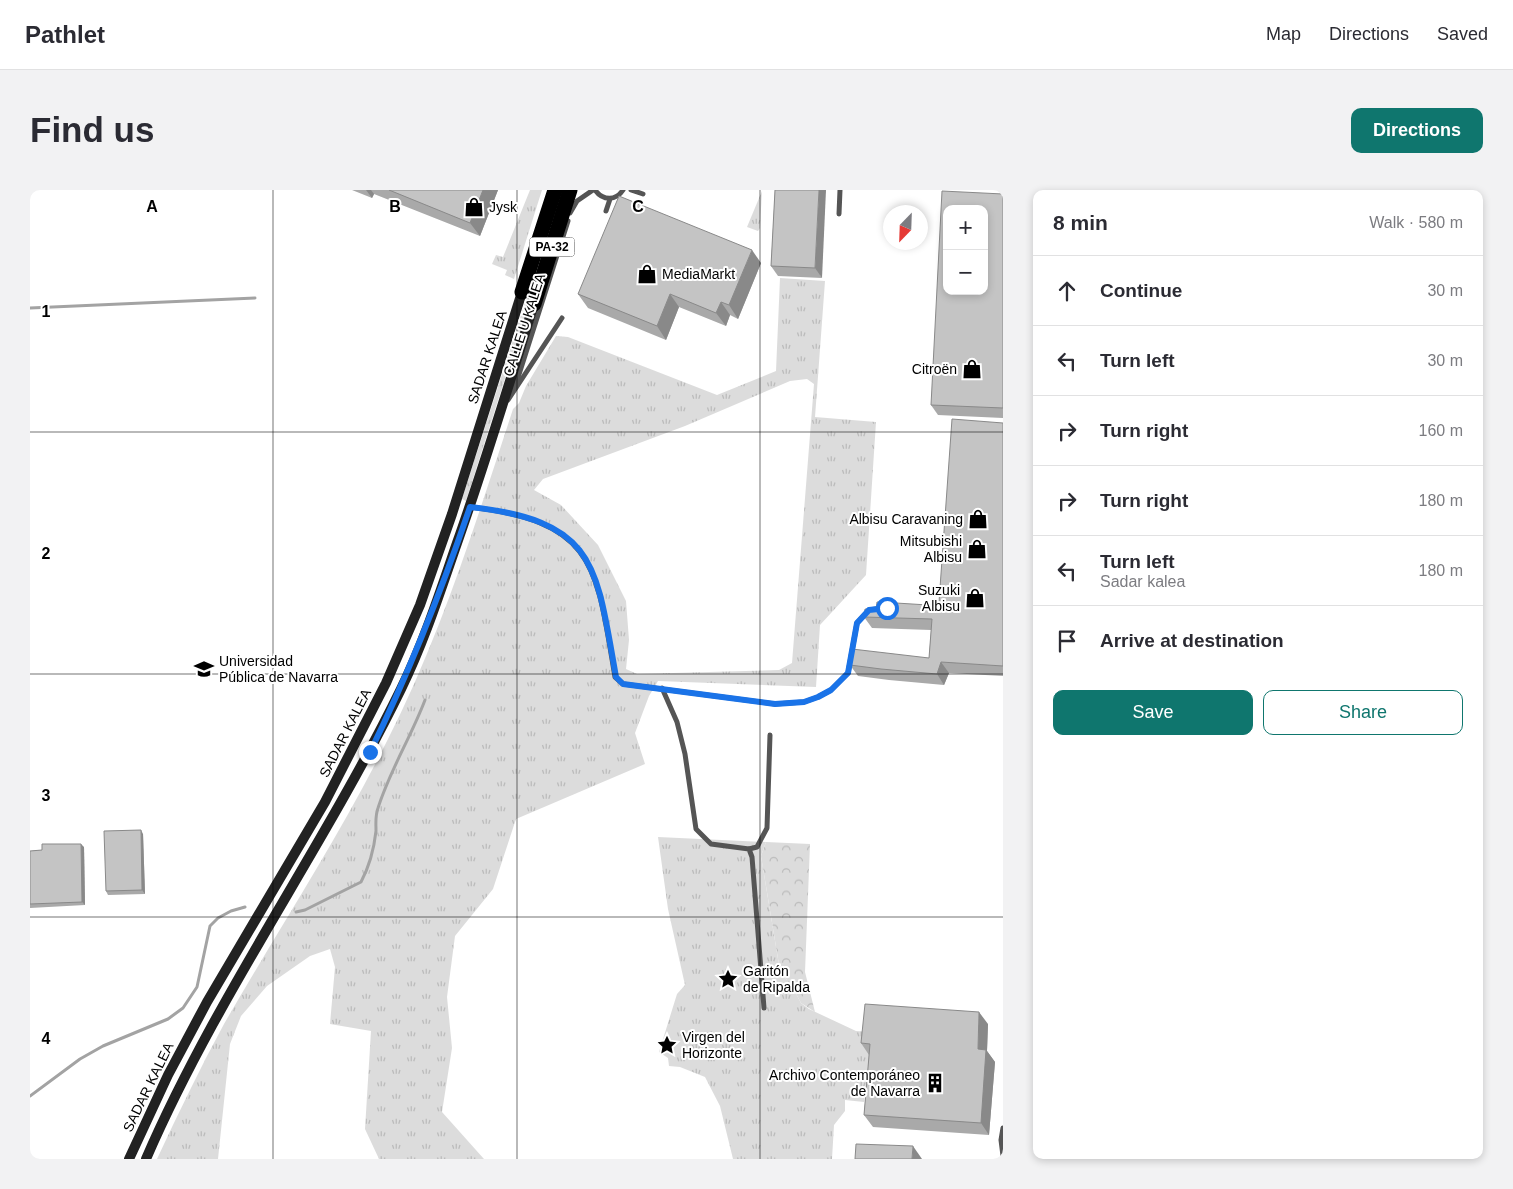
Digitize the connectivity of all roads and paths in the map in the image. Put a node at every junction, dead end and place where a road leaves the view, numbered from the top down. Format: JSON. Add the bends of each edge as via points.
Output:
{"nodes":[{"id":1,"x":555,"y":190,"type":"edge"},
{"id":2,"x":570,"y":190,"type":"edge"},
{"id":3,"x":594,"y":190,"type":"edge"},
{"id":4,"x":624,"y":190,"type":"edge"},
{"id":5,"x":632,"y":190,"type":"edge"},
{"id":6,"x":840,"y":190,"type":"edge"},
{"id":7,"x":643,"y":194,"type":"dead end"},
{"id":8,"x":610,"y":199,"type":"junction"},
{"id":9,"x":606,"y":211,"type":"dead end"},
{"id":10,"x":839,"y":214,"type":"dead end"},
{"id":11,"x":522,"y":292,"type":"joint"},
{"id":12,"x":534,"y":304,"type":"joint"},
{"id":13,"x":562,"y":318,"type":"dead end"},
{"id":14,"x":514,"y":390,"type":"junction"},
{"id":15,"x":501,"y":411,"type":"junction"},
{"id":16,"x":470,"y":507,"type":"junction"},
{"id":17,"x":887,"y":608,"type":"edge"},
{"id":18,"x":662,"y":688,"type":"junction"},
{"id":19,"x":770,"y":735,"type":"dead end"},
{"id":20,"x":749,"y":849,"type":"junction"},
{"id":21,"x":764,"y":1008,"type":"dead end"},
{"id":22,"x":1003,"y":1128,"type":"edge"},
{"id":23,"x":1003,"y":1156,"type":"edge"},
{"id":24,"x":129,"y":1159,"type":"edge"},
{"id":25,"x":146,"y":1159,"type":"edge"}],
"edges":[{"from":1,"to":11,"type":"highway","number":"PA-32"},
{"from":2,"to":12,"type":"highway","name":"PA-32","number":"PA-32"},
{"from":3,"to":8,"type":"lane"},
{"from":3,"to":14,"type":"lane","name":"CALLE U KALEA","via":[[577,201],[572,209]]},
{"from":4,"to":8,"type":"lane"},
{"from":5,"to":7,"type":"lane"},
{"from":6,"to":10,"type":"lane"},
{"from":8,"to":9,"type":"lane"},
{"from":11,"to":24,"type":"street","name":"SADAR KALEA","via":[[454,508],[420,605],[386,683],[326,802],[207,1002]]},
{"from":12,"to":15,"type":"street","name":"SADAR KALEA"},
{"from":13,"to":14,"type":"lane","name":"CALLE U KALEA"},
{"from":14,"to":15,"type":"lane","name":"CALLE U KALEA"},
{"from":15,"to":16,"type":"street","name":"SADAR KALEA"},
{"from":16,"to":18,"type":"lane","via":[[524,516],[563,534],[592,570],[600,593],[617,680],[623,684]]},
{"from":16,"to":25,"type":"street","name":"SADAR KALEA","via":[[436,606],[403,685],[341,805],[216,1017]]},
{"from":17,"to":18,"type":"lane","via":[[869,610],[857,623],[848,673],[831,690],[818,697],[791,704],[775,704]]},
{"from":18,"to":20,"type":"lane","via":[[677,722],[685,754],[696,829],[711,844]]},
{"from":19,"to":20,"type":"lane","via":[[767,828],[757,847]]},
{"from":20,"to":21,"type":"lane"},
{"from":22,"to":23,"type":"lane"}]}
